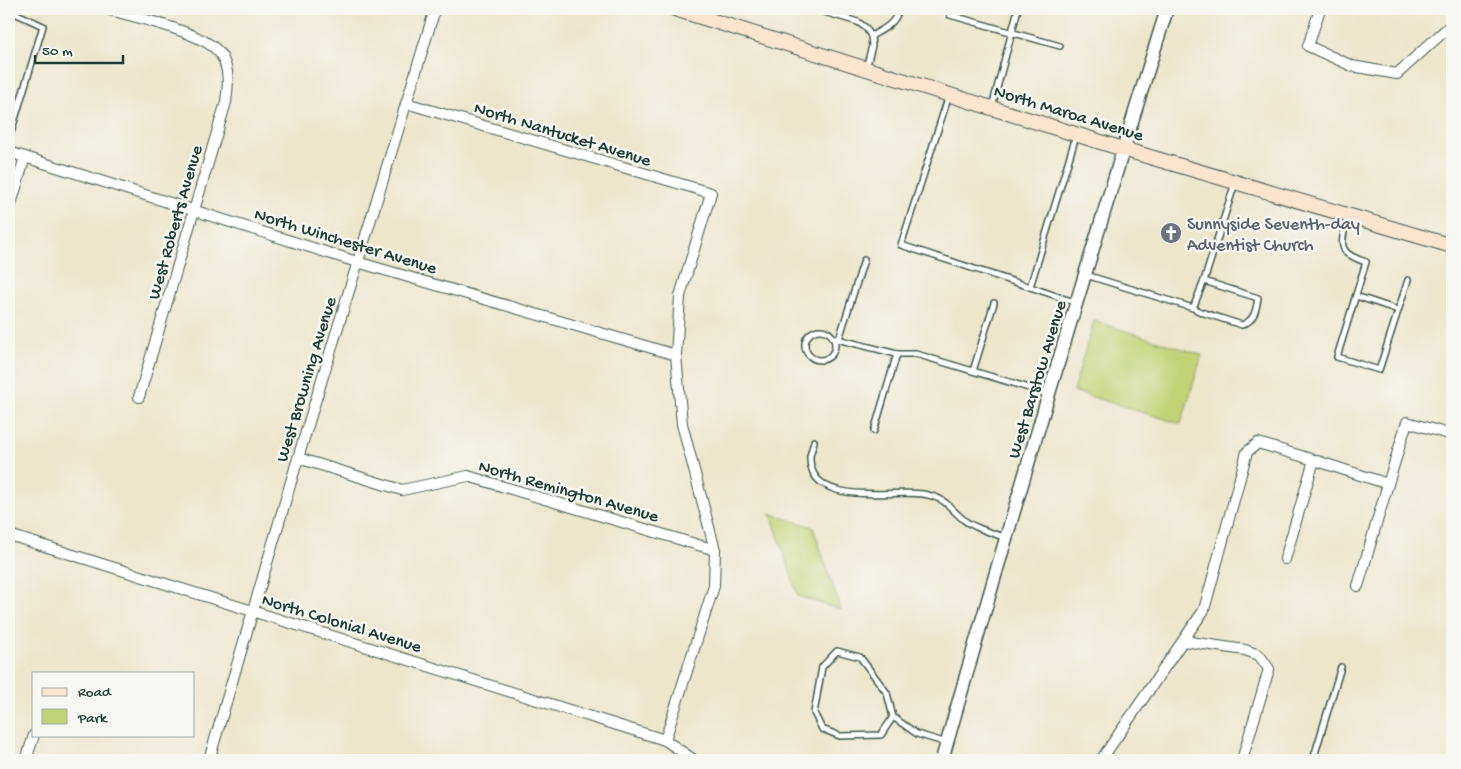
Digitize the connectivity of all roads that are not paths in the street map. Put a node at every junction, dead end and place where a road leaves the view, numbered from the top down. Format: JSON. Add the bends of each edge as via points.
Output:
{"nodes":[{"id":1,"x":13,"y":9,"type":"edge"},
{"id":2,"x":107,"y":9,"type":"edge"},
{"id":3,"x":435,"y":9,"type":"edge"},
{"id":4,"x":675,"y":9,"type":"edge"},
{"id":5,"x":814,"y":9,"type":"edge"},
{"id":6,"x":899,"y":9,"type":"edge"},
{"id":7,"x":1018,"y":9,"type":"edge"},
{"id":8,"x":1167,"y":9,"type":"edge"},
{"id":9,"x":1320,"y":9,"type":"edge"},
{"id":10,"x":950,"y":15,"type":"dead end"},
{"id":11,"x":1452,"y":24,"type":"edge"},
{"id":12,"x":1012,"y":32,"type":"junction"},
{"id":13,"x":871,"y":36,"type":"junction"},
{"id":14,"x":1060,"y":46,"type":"dead end"},
{"id":15,"x":866,"y":68,"type":"junction"},
{"id":16,"x":949,"y":94,"type":"junction"},
{"id":17,"x":406,"y":103,"type":"junction"},
{"id":18,"x":992,"y":108,"type":"junction"},
{"id":19,"x":1077,"y":134,"type":"junction"},
{"id":20,"x":9,"y":139,"type":"edge"},
{"id":21,"x":1123,"y":149,"type":"junction"},
{"id":22,"x":9,"y":152,"type":"edge"},
{"id":23,"x":25,"y":157,"type":"junction"},
{"id":24,"x":1235,"y":182,"type":"junction"},
{"id":25,"x":194,"y":210,"type":"junction"},
{"id":26,"x":9,"y":211,"type":"edge"},
{"id":27,"x":1348,"y":215,"type":"junction"},
{"id":28,"x":1452,"y":246,"type":"edge"},
{"id":29,"x":864,"y":260,"type":"dead end"},
{"id":30,"x":357,"y":262,"type":"junction"},
{"id":31,"x":1086,"y":275,"type":"junction"},
{"id":32,"x":1408,"y":280,"type":"dead end"},
{"id":33,"x":1204,"y":281,"type":"junction"},
{"id":34,"x":1030,"y":287,"type":"junction"},
{"id":35,"x":1356,"y":296,"type":"junction"},
{"id":36,"x":1077,"y":303,"type":"junction"},
{"id":37,"x":994,"y":304,"type":"dead end"},
{"id":38,"x":1193,"y":308,"type":"junction"},
{"id":39,"x":1398,"y":310,"type":"junction"},
{"id":40,"x":836,"y":339,"type":"junction"},
{"id":41,"x":897,"y":354,"type":"junction"},
{"id":42,"x":676,"y":355,"type":"junction"},
{"id":43,"x":973,"y":371,"type":"junction"},
{"id":44,"x":1050,"y":394,"type":"junction"},
{"id":45,"x":139,"y":397,"type":"dead end"},
{"id":46,"x":874,"y":431,"type":"dead end"},
{"id":47,"x":1452,"y":435,"type":"edge"},
{"id":48,"x":814,"y":441,"type":"dead end"},
{"id":49,"x":298,"y":458,"type":"junction"},
{"id":50,"x":1314,"y":460,"type":"junction"},
{"id":51,"x":1388,"y":484,"type":"junction"},
{"id":52,"x":9,"y":535,"type":"edge"},
{"id":53,"x":1007,"y":538,"type":"junction"},
{"id":54,"x":715,"y":550,"type":"junction"},
{"id":55,"x":1285,"y":560,"type":"dead end"},
{"id":56,"x":1358,"y":586,"type":"dead end"},
{"id":57,"x":253,"y":612,"type":"junction"},
{"id":58,"x":1184,"y":641,"type":"junction"},
{"id":59,"x":1341,"y":667,"type":"dead end"},
{"id":60,"x":893,"y":717,"type":"junction"},
{"id":61,"x":34,"y":736,"type":"edge"},
{"id":62,"x":665,"y":740,"type":"junction"},
{"id":63,"x":947,"y":743,"type":"junction"},
{"id":64,"x":26,"y":760,"type":"edge"},
{"id":65,"x":209,"y":760,"type":"edge"},
{"id":66,"x":694,"y":760,"type":"edge"},
{"id":67,"x":942,"y":760,"type":"edge"},
{"id":68,"x":1102,"y":760,"type":"edge"},
{"id":69,"x":1242,"y":760,"type":"edge"},
{"id":70,"x":1313,"y":760,"type":"edge"}],
"edges":[{"from":1,"to":20,"type":"lane","via":[[43,26]]},
{"from":2,"to":25,"type":"street","name":"West Roberts Avenue","via":[[197,37],[212,45],[222,56],[229,78],[226,102]]},
{"from":3,"to":17,"type":"street","name":"West Browning Avenue"},
{"from":4,"to":15,"type":"main road","name":"North Maroa Avenue"},
{"from":5,"to":13,"type":"lane","via":[[863,24]]},
{"from":6,"to":13,"type":"lane","via":[[890,25]]},
{"from":7,"to":12,"type":"lane"},
{"from":8,"to":21,"type":"street","name":"West Barstow Avenue"},
{"from":9,"to":11,"type":"street","via":[[1308,46],[1352,66],[1397,74]]},
{"from":10,"to":12,"type":"lane"},
{"from":12,"to":14,"type":"lane"},
{"from":12,"to":18,"type":"lane"},
{"from":13,"to":15,"type":"lane","via":[[872,46]]},
{"from":15,"to":16,"type":"main road","name":"North Maroa Avenue"},
{"from":16,"to":18,"type":"main road","name":"North Maroa Avenue"},
{"from":16,"to":34,"type":"lane","via":[[901,245]]},
{"from":17,"to":30,"type":"street","name":"West Browning Avenue"},
{"from":17,"to":42,"type":"street","name":"North Nantucket Avenue","via":[[711,194],[680,296]]},
{"from":18,"to":19,"type":"main road","name":"North Maroa Avenue"},
{"from":19,"to":21,"type":"main road","name":"North Maroa Avenue"},
{"from":19,"to":34,"type":"lane"},
{"from":21,"to":24,"type":"main road","name":"North Maroa Avenue"},
{"from":21,"to":31,"type":"street","name":"West Barstow Avenue"},
{"from":22,"to":23,"type":"street","name":"North Winchester Avenue"},
{"from":23,"to":25,"type":"street","name":"North Winchester Avenue"},
{"from":23,"to":26,"type":"street"},
{"from":24,"to":27,"type":"main road","name":"North Maroa Avenue"},
{"from":24,"to":33,"type":"lane"},
{"from":25,"to":30,"type":"street","name":"North Winchester Avenue"},
{"from":25,"to":45,"type":"street","name":"West Roberts Avenue"},
{"from":27,"to":28,"type":"main road","name":"North Maroa Avenue"},
{"from":27,"to":35,"type":"lane","via":[[1342,245],[1346,253],[1366,262]]},
{"from":29,"to":40,"type":"lane"},
{"from":30,"to":42,"type":"street","name":"North Winchester Avenue"},
{"from":30,"to":49,"type":"street","name":"West Browning Avenue"},
{"from":31,"to":36,"type":"street","name":"West Barstow Avenue"},
{"from":31,"to":38,"type":"lane"},
{"from":32,"to":39,"type":"lane"},
{"from":33,"to":38,"type":"lane"},
{"from":33,"to":38,"type":"lane","via":[[1258,298],[1256,312],[1242,325]]},
{"from":34,"to":36,"type":"lane"},
{"from":35,"to":39,"type":"lane"},
{"from":35,"to":39,"type":"lane","via":[[1337,357],[1379,370]]},
{"from":36,"to":44,"type":"street","name":"West Barstow Avenue"},
{"from":37,"to":43,"type":"lane"},
{"from":40,"to":40,"type":"lane","via":[[832,352],[825,358],[815,359],[805,349],[806,339],[812,332],[822,330]]},
{"from":40,"to":41,"type":"lane"},
{"from":41,"to":43,"type":"lane","via":[[916,354]]},
{"from":41,"to":46,"type":"lane"},
{"from":42,"to":54,"type":"street","via":[[682,424]]},
{"from":43,"to":44,"type":"lane"},
{"from":44,"to":53,"type":"street","name":"West Barstow Avenue"},
{"from":47,"to":51,"type":"street","via":[[1407,422]]},
{"from":48,"to":53,"type":"lane","via":[[810,456],[813,472],[820,483],[867,495],[923,494],[946,502],[965,521]]},
{"from":49,"to":54,"type":"street","name":"North Remington Avenue","via":[[402,490],[468,476]]},
{"from":49,"to":57,"type":"street","name":"West Browning Avenue"},
{"from":50,"to":51,"type":"street"},
{"from":50,"to":55,"type":"street"},
{"from":50,"to":58,"type":"street","via":[[1258,443],[1246,452],[1204,610]]},
{"from":51,"to":56,"type":"street"},
{"from":52,"to":57,"type":"street","name":"North Colonial Avenue"},
{"from":53,"to":63,"type":"street","name":"West Barstow Avenue"},
{"from":54,"to":62,"type":"street","via":[[714,586]]},
{"from":57,"to":62,"type":"street","name":"North Colonial Avenue"},
{"from":57,"to":65,"type":"street","name":"West Browning Avenue"},
{"from":58,"to":68,"type":"street"},
{"from":58,"to":69,"type":"street","via":[[1245,650],[1259,655],[1269,668]]},
{"from":59,"to":70,"type":"lane"},
{"from":60,"to":60,"type":"lane","via":[[886,693],[860,657],[837,651],[822,668],[814,713],[822,729],[840,736],[881,735]]},
{"from":60,"to":63,"type":"lane","via":[[917,734]]},
{"from":61,"to":64,"type":"street"},
{"from":62,"to":66,"type":"street","name":"North Colonial Avenue"},
{"from":63,"to":67,"type":"street","name":"West Barstow Avenue"}]}
